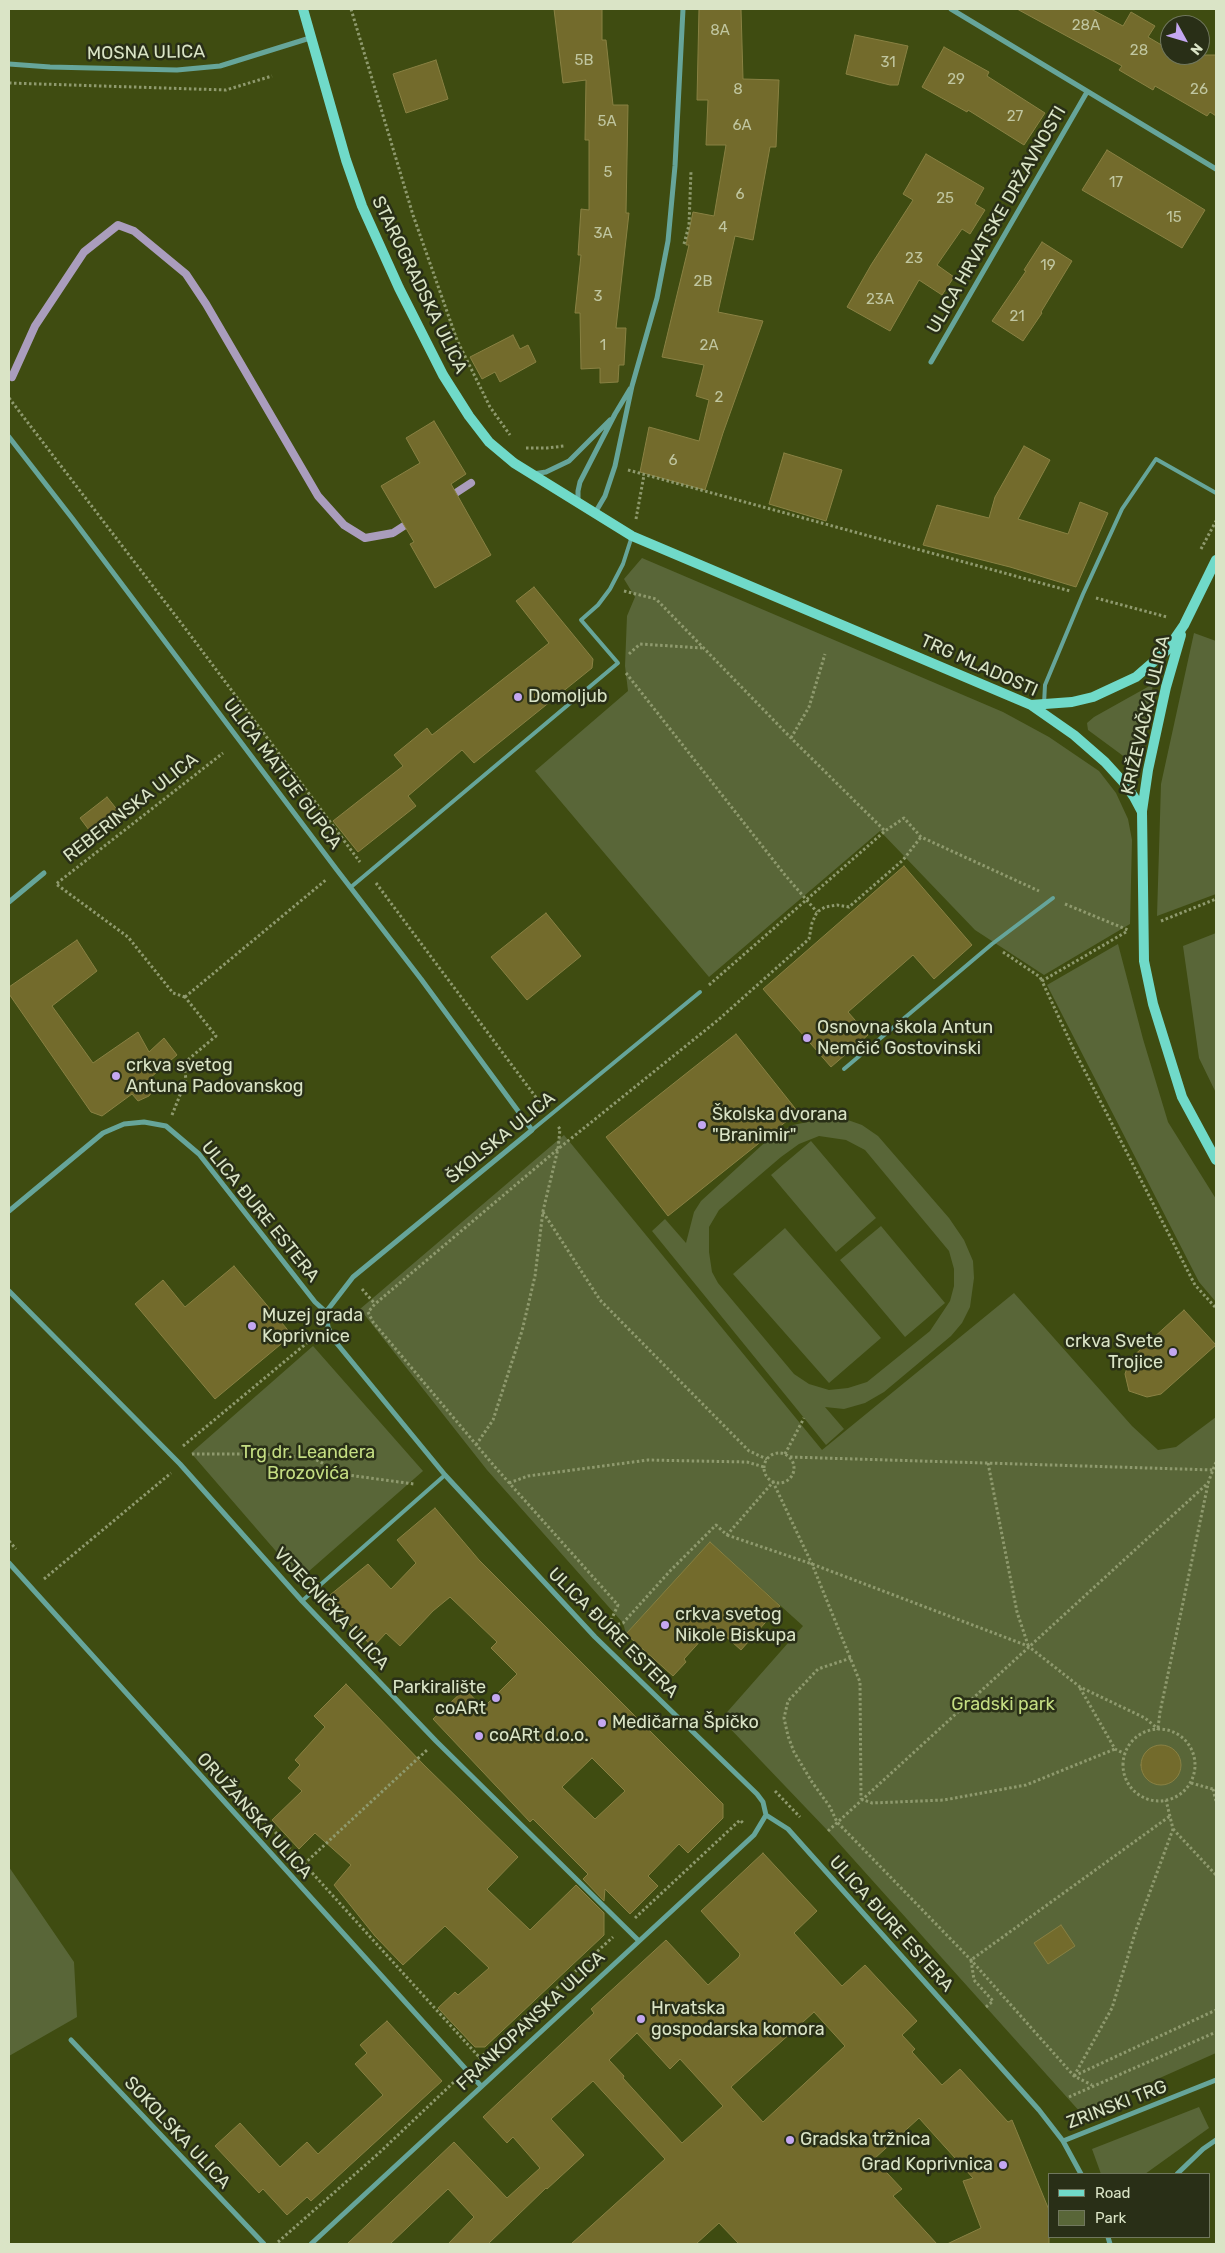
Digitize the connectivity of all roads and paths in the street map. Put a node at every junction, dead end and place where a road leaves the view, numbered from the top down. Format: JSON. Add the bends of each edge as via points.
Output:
{"nodes":[{"id":1,"x":303,"y":9,"type":"edge"},
{"id":2,"x":352,"y":9,"type":"edge"},
{"id":3,"x":683,"y":9,"type":"edge"},
{"id":4,"x":951,"y":9,"type":"edge"},
{"id":5,"x":310,"y":38,"type":"junction"},
{"id":6,"x":9,"y":64,"type":"edge"},
{"id":7,"x":272,"y":76,"type":"dead end"},
{"id":8,"x":9,"y":83,"type":"edge"},
{"id":9,"x":1087,"y":92,"type":"junction"},
{"id":10,"x":1216,"y":169,"type":"edge"},
{"id":11,"x":931,"y":362,"type":"dead end"},
{"id":12,"x":632,"y":386,"type":"junction"},
{"id":13,"x":9,"y":398,"type":"edge"},
{"id":14,"x":615,"y":414,"type":"junction"},
{"id":15,"x":9,"y":437,"type":"edge"},
{"id":16,"x":515,"y":442,"type":"dead end"},
{"id":17,"x":522,"y":447,"type":"dead end"},
{"id":18,"x":579,"y":452,"type":"junction"},
{"id":19,"x":615,"y":466,"type":"junction"},
{"id":20,"x":532,"y":475,"type":"junction"},
{"id":21,"x":644,"y":475,"type":"junction"},
{"id":22,"x":1216,"y":493,"type":"edge"},
{"id":23,"x":578,"y":503,"type":"junction"},
{"id":24,"x":595,"y":513,"type":"junction"},
{"id":25,"x":632,"y":536,"type":"junction"},
{"id":26,"x":1216,"y":560,"type":"edge"},
{"id":27,"x":610,"y":589,"type":"junction"},
{"id":28,"x":1083,"y":594,"type":"junction"},
{"id":29,"x":1167,"y":618,"type":"dead end"},
{"id":30,"x":1184,"y":625,"type":"junction"},
{"id":31,"x":702,"y":648,"type":"junction"},
{"id":32,"x":825,"y":654,"type":"dead end"},
{"id":33,"x":618,"y":663,"type":"junction"},
{"id":34,"x":1044,"y":704,"type":"junction"},
{"id":35,"x":1031,"y":705,"type":"junction"},
{"id":36,"x":790,"y":738,"type":"junction"},
{"id":37,"x":223,"y":753,"type":"dead end"},
{"id":38,"x":1142,"y":812,"type":"junction"},
{"id":39,"x":886,"y":831,"type":"junction"},
{"id":40,"x":921,"y":837,"type":"junction"},
{"id":41,"x":355,"y":853,"type":"junction"},
{"id":42,"x":337,"y":870,"type":"junction"},
{"id":43,"x":44,"y":873,"type":"dead end"},
{"id":44,"x":368,"y":873,"type":"junction"},
{"id":45,"x":351,"y":887,"type":"junction"},
{"id":46,"x":1053,"y":898,"type":"junction"},
{"id":47,"x":806,"y":900,"type":"junction"},
{"id":48,"x":1216,"y":900,"type":"edge"},
{"id":49,"x":9,"y":902,"type":"edge"},
{"id":50,"x":817,"y":912,"type":"junction"},
{"id":51,"x":1158,"y":923,"type":"dead end"},
{"id":52,"x":992,"y":944,"type":"junction"},
{"id":53,"x":1042,"y":981,"type":"junction"},
{"id":54,"x":700,"y":992,"type":"joint"},
{"id":55,"x":185,"y":997,"type":"junction"},
{"id":56,"x":844,"y":1069,"type":"dead end"},
{"id":57,"x":550,"y":1116,"type":"junction"},
{"id":58,"x":166,"y":1126,"type":"junction"},
{"id":59,"x":532,"y":1130,"type":"junction"},
{"id":60,"x":558,"y":1149,"type":"junction"},
{"id":61,"x":1216,"y":1160,"type":"edge"},
{"id":62,"x":9,"y":1211,"type":"edge"},
{"id":63,"x":543,"y":1211,"type":"junction"},
{"id":64,"x":9,"y":1291,"type":"edge"},
{"id":65,"x":1216,"y":1308,"type":"edge"},
{"id":66,"x":326,"y":1312,"type":"junction"},
{"id":67,"x":320,"y":1345,"type":"dead end"},
{"id":68,"x":804,"y":1418,"type":"dead end"},
{"id":69,"x":476,"y":1445,"type":"junction"},
{"id":70,"x":785,"y":1454,"type":"junction"},
{"id":71,"x":790,"y":1457,"type":"junction"},
{"id":72,"x":766,"y":1459,"type":"junction"},
{"id":73,"x":1216,"y":1462,"type":"edge"},
{"id":74,"x":988,"y":1463,"type":"junction"},
{"id":75,"x":180,"y":1464,"type":"junction"},
{"id":76,"x":764,"y":1467,"type":"junction"},
{"id":77,"x":1214,"y":1470,"type":"junction"},
{"id":78,"x":445,"y":1475,"type":"junction"},
{"id":79,"x":773,"y":1482,"type":"junction"},
{"id":80,"x":508,"y":1483,"type":"junction"},
{"id":81,"x":1208,"y":1483,"type":"junction"},
{"id":82,"x":425,"y":1494,"type":"junction"},
{"id":83,"x":727,"y":1535,"type":"junction"},
{"id":84,"x":9,"y":1563,"type":"edge"},
{"id":85,"x":812,"y":1564,"type":"junction"},
{"id":86,"x":44,"y":1579,"type":"dead end"},
{"id":87,"x":302,"y":1601,"type":"junction"},
{"id":88,"x":608,"y":1627,"type":"junction"},
{"id":89,"x":615,"y":1634,"type":"dead end"},
{"id":90,"x":1028,"y":1646,"type":"junction"},
{"id":91,"x":851,"y":1658,"type":"junction"},
{"id":92,"x":1080,"y":1688,"type":"junction"},
{"id":93,"x":1158,"y":1729,"type":"junction"},
{"id":94,"x":436,"y":1741,"type":"junction"},
{"id":95,"x":1115,"y":1749,"type":"junction"},
{"id":96,"x":1125,"y":1754,"type":"junction"},
{"id":97,"x":1190,"y":1782,"type":"junction"},
{"id":98,"x":771,"y":1786,"type":"dead end"},
{"id":99,"x":1215,"y":1788,"type":"edge"},
{"id":100,"x":861,"y":1799,"type":"junction"},
{"id":101,"x":1166,"y":1800,"type":"junction"},
{"id":102,"x":1216,"y":1801,"type":"edge"},
{"id":103,"x":766,"y":1815,"type":"junction"},
{"id":104,"x":1170,"y":1816,"type":"junction"},
{"id":105,"x":800,"y":1817,"type":"dead end"},
{"id":106,"x":837,"y":1822,"type":"junction"},
{"id":107,"x":1173,"y":1829,"type":"junction"},
{"id":108,"x":828,"y":1831,"type":"dead end"},
{"id":109,"x":754,"y":1835,"type":"junction"},
{"id":110,"x":304,"y":1864,"type":"dead end"},
{"id":111,"x":1216,"y":1874,"type":"edge"},
{"id":112,"x":624,"y":1927,"type":"junction"},
{"id":113,"x":639,"y":1941,"type":"junction"},
{"id":114,"x":971,"y":1960,"type":"junction"},
{"id":115,"x":986,"y":2007,"type":"dead end"},
{"id":116,"x":1216,"y":2010,"type":"edge"},
{"id":117,"x":1216,"y":2032,"type":"edge"},
{"id":118,"x":71,"y":2040,"type":"dead end"},
{"id":119,"x":465,"y":2071,"type":"junction"},
{"id":120,"x":1074,"y":2076,"type":"junction"},
{"id":121,"x":1216,"y":2080,"type":"edge"},
{"id":122,"x":1092,"y":2085,"type":"junction"},
{"id":123,"x":480,"y":2086,"type":"junction"},
{"id":124,"x":1069,"y":2097,"type":"dead end"},
{"id":125,"x":1216,"y":2140,"type":"edge"},
{"id":126,"x":1063,"y":2141,"type":"junction"},
{"id":127,"x":1080,"y":2173,"type":"edge"},
{"id":128,"x":1178,"y":2173,"type":"edge"},
{"id":129,"x":264,"y":2244,"type":"edge"},
{"id":130,"x":276,"y":2244,"type":"edge"},
{"id":131,"x":312,"y":2244,"type":"edge"}],
"edges":[{"from":1,"to":5,"type":"main road","name":"STAROGRADSKA ULICA"},
{"from":2,"to":16,"type":"path","via":[[413,215],[457,340],[490,407]]},
{"from":3,"to":12,"type":"street","via":[[676,166],[668,241],[657,298]]},
{"from":4,"to":9,"type":"street"},
{"from":5,"to":6,"type":"street","name":"MOSNA ULICA","via":[[220,66],[177,70],[50,68]]},
{"from":5,"to":20,"type":"main road","name":"STAROGRADSKA ULICA","via":[[362,206],[421,332],[443,375],[479,431],[502,454]]},
{"from":7,"to":8,"type":"path","via":[[226,90]]},
{"from":9,"to":10,"type":"street"},
{"from":9,"to":11,"type":"street","name":"ULICA HRVATSKE DRŽAVNOSTI"},
{"from":12,"to":14,"type":"street"},
{"from":12,"to":19,"type":"street"},
{"from":13,"to":41,"type":"path"},
{"from":14,"to":18,"type":"street"},
{"from":14,"to":23,"type":"street","via":[[580,482]]},
{"from":15,"to":42,"type":"street","name":"ULICA MATIJE GUPCA"},
{"from":17,"to":18,"type":"path","via":[[562,445]]},
{"from":18,"to":20,"type":"street","via":[[558,468]]},
{"from":19,"to":21,"type":"path"},
{"from":19,"to":24,"type":"street","via":[[605,496]]},
{"from":20,"to":23,"type":"main road","name":"STAROGRADSKA ULICA"},
{"from":21,"to":25,"type":"path"},
{"from":21,"to":28,"type":"path"},
{"from":22,"to":28,"type":"lane","via":[[1156,459],[1122,509]]},
{"from":23,"to":24,"type":"main road","name":"STAROGRADSKA ULICA"},
{"from":24,"to":25,"type":"main road","name":"TRG MLADOSTI"},
{"from":25,"to":27,"type":"lane"},
{"from":25,"to":35,"type":"main road","name":"TRG MLADOSTI"},
{"from":26,"to":30,"type":"main road","name":"KRIŽEVAČKA ULICA"},
{"from":27,"to":31,"type":"path","via":[[656,599]]},
{"from":27,"to":33,"type":"lane","via":[[581,620]]},
{"from":28,"to":29,"type":"path"},
{"from":28,"to":34,"type":"lane","via":[[1045,685]]},
{"from":30,"to":34,"type":"main road","name":"KRIŽEVAČKA ULICA","via":[[1166,651],[1136,677],[1093,697]]},
{"from":30,"to":38,"type":"main road","name":"KRIŽEVAČKA ULICA","via":[[1166,687]]},
{"from":31,"to":33,"type":"path","via":[[640,644]]},
{"from":31,"to":36,"type":"path"},
{"from":32,"to":36,"type":"path","via":[[809,707]]},
{"from":33,"to":44,"type":"lane"},
{"from":33,"to":47,"type":"path"},
{"from":34,"to":35,"type":"main road","name":"KRIŽEVAČKA ULICA"},
{"from":35,"to":38,"type":"main road","name":"TRG MLADOSTI","via":[[1105,762],[1134,796]]},
{"from":36,"to":39,"type":"path"},
{"from":37,"to":55,"type":"path","name":"REBERINSKA ULICA","via":[[56,884],[128,937],[173,993]]},
{"from":38,"to":61,"type":"main road","name":"TRG MLADOSTI","via":[[1144,961],[1153,1004],[1182,1097]]},
{"from":39,"to":40,"type":"path","via":[[904,818]]},
{"from":39,"to":47,"type":"path"},
{"from":40,"to":46,"type":"path"},
{"from":40,"to":50,"type":"path","via":[[903,860],[849,907],[837,905]]},
{"from":41,"to":42,"type":"path"},
{"from":41,"to":44,"type":"path"},
{"from":42,"to":45,"type":"street","name":"ULICA MATIJE GUPCA"},
{"from":42,"to":55,"type":"path"},
{"from":43,"to":49,"type":"street"},
{"from":44,"to":45,"type":"lane"},
{"from":44,"to":57,"type":"path"},
{"from":45,"to":59,"type":"street","name":"ULICA MATIJE GUPCA"},
{"from":46,"to":52,"type":"lane"},
{"from":46,"to":53,"type":"path","via":[[1128,930]]},
{"from":47,"to":50,"type":"path"},
{"from":47,"to":54,"type":"path"},
{"from":48,"to":51,"type":"path"},
{"from":50,"to":60,"type":"path","via":[[809,939],[718,1020]]},
{"from":52,"to":53,"type":"path"},
{"from":52,"to":56,"type":"lane"},
{"from":53,"to":65,"type":"path","via":[[1074,1050],[1195,1284]]},
{"from":54,"to":57,"type":"lane","name":"ŠKOLSKA ULICA"},
{"from":55,"to":58,"type":"path","via":[[216,1036],[184,1063],[186,1080],[182,1094]]},
{"from":57,"to":59,"type":"lane","name":"ŠKOLSKA ULICA"},
{"from":57,"to":60,"type":"path","via":[[560,1129]]},
{"from":58,"to":62,"type":"street","via":[[144,1122],[124,1124],[103,1133]]},
{"from":58,"to":66,"type":"street","name":"ULICA ĐURE ESTERA","via":[[199,1154]]},
{"from":59,"to":66,"type":"street","name":"ŠKOLSKA ULICA","via":[[353,1277]]},
{"from":60,"to":63,"type":"path"},
{"from":60,"to":69,"type":"path","via":[[368,1312]]},
{"from":63,"to":69,"type":"path","via":[[522,1331],[493,1420]]},
{"from":63,"to":72,"type":"path","via":[[600,1300],[743,1445]]},
{"from":64,"to":75,"type":"street","name":"VIJEĆNIČKA ULICA"},
{"from":66,"to":78,"type":"street","name":"ULICA ĐURE ESTERA","via":[[334,1340]]},
{"from":67,"to":82,"type":"path","via":[[314,1338],[183,1446],[190,1454],[313,1458],[332,1473],[416,1484]]},
{"from":68,"to":70,"type":"path"},
{"from":69,"to":80,"type":"path"},
{"from":70,"to":71,"type":"path"},
{"from":70,"to":72,"type":"path","via":[[775,1453]]},
{"from":71,"to":74,"type":"path"},
{"from":71,"to":79,"type":"path","via":[[794,1466],[792,1476],[783,1482]]},
{"from":72,"to":76,"type":"path"},
{"from":73,"to":77,"type":"path"},
{"from":74,"to":77,"type":"path"},
{"from":74,"to":90,"type":"path","via":[[1017,1612]]},
{"from":75,"to":86,"type":"path"},
{"from":75,"to":87,"type":"street","name":"VIJEĆNIČKA ULICA"},
{"from":76,"to":79,"type":"path","via":[[766,1476]]},
{"from":76,"to":80,"type":"path","via":[[748,1462],[648,1460],[528,1476]]},
{"from":77,"to":81,"type":"path"},
{"from":78,"to":82,"type":"lane"},
{"from":78,"to":103,"type":"street","name":"ULICA ĐURE ESTERA","via":[[595,1637],[757,1794]]},
{"from":79,"to":83,"type":"path"},
{"from":79,"to":85,"type":"path"},
{"from":80,"to":88,"type":"path","via":[[618,1605]]},
{"from":81,"to":90,"type":"path"},
{"from":81,"to":93,"type":"path"},
{"from":82,"to":87,"type":"lane"},
{"from":83,"to":85,"type":"path"},
{"from":83,"to":88,"type":"path","via":[[716,1525],[623,1623]]},
{"from":84,"to":119,"type":"street","name":"ORUŽANSKA ULICA"},
{"from":85,"to":90,"type":"path"},
{"from":85,"to":91,"type":"path"},
{"from":87,"to":94,"type":"street","name":"VIJEĆNIČKA ULICA"},
{"from":88,"to":89,"type":"path"},
{"from":90,"to":92,"type":"path"},
{"from":90,"to":100,"type":"path"},
{"from":91,"to":100,"type":"path","via":[[860,1682]]},
{"from":91,"to":106,"type":"path","via":[[818,1669],[788,1701],[784,1718],[794,1752]]},
{"from":92,"to":93,"type":"path","via":[[1145,1718]]},
{"from":92,"to":95,"type":"path"},
{"from":93,"to":96,"type":"path","via":[[1141,1733],[1133,1739]]},
{"from":93,"to":97,"type":"path","via":[[1176,1733],[1190,1746],[1195,1764]]},
{"from":94,"to":110,"type":"path"},
{"from":94,"to":112,"type":"street","name":"VIJEĆNIČKA ULICA"},
{"from":95,"to":96,"type":"path"},
{"from":95,"to":100,"type":"path","via":[[1026,1785],[944,1800],[872,1803]]},
{"from":96,"to":101,"type":"path","via":[[1123,1772],[1127,1784],[1145,1799]]},
{"from":97,"to":99,"type":"path"},
{"from":97,"to":101,"type":"path","via":[[1178,1796]]},
{"from":98,"to":105,"type":"path"},
{"from":99,"to":102,"type":"path"},
{"from":100,"to":106,"type":"path"},
{"from":101,"to":104,"type":"path"},
{"from":103,"to":109,"type":"street","name":"FRANKOPANSKA ULICA"},
{"from":103,"to":126,"type":"street","name":"ULICA ĐURE ESTERA","via":[[788,1830],[1039,2110]]},
{"from":104,"to":107,"type":"path"},
{"from":104,"to":114,"type":"path"},
{"from":106,"to":108,"type":"path"},
{"from":106,"to":114,"type":"path"},
{"from":107,"to":111,"type":"path"},
{"from":107,"to":120,"type":"path","via":[[1112,2008]]},
{"from":109,"to":112,"type":"path","via":[[740,1820]]},
{"from":109,"to":113,"type":"street","name":"FRANKOPANSKA ULICA"},
{"from":112,"to":113,"type":"street","name":"VIJEĆNIČKA ULICA"},
{"from":112,"to":119,"type":"path"},
{"from":113,"to":123,"type":"street","name":"FRANKOPANSKA ULICA"},
{"from":114,"to":115,"type":"path","via":[[974,1980],[993,2001]]},
{"from":114,"to":120,"type":"path"},
{"from":116,"to":120,"type":"path"},
{"from":117,"to":122,"type":"path"},
{"from":118,"to":129,"type":"street","name":"SOKOLSKA ULICA"},
{"from":119,"to":123,"type":"street","name":"ORUŽANSKA ULICA"},
{"from":119,"to":130,"type":"path"},
{"from":120,"to":122,"type":"path"},
{"from":121,"to":126,"type":"street","name":"ZRINSKI TRG"},
{"from":122,"to":124,"type":"path"},
{"from":123,"to":131,"type":"street","name":"FRANKOPANSKA ULICA"},
{"from":125,"to":128,"type":"street"},
{"from":126,"to":127,"type":"street","name":"ZRINSKI TRG"}]}
